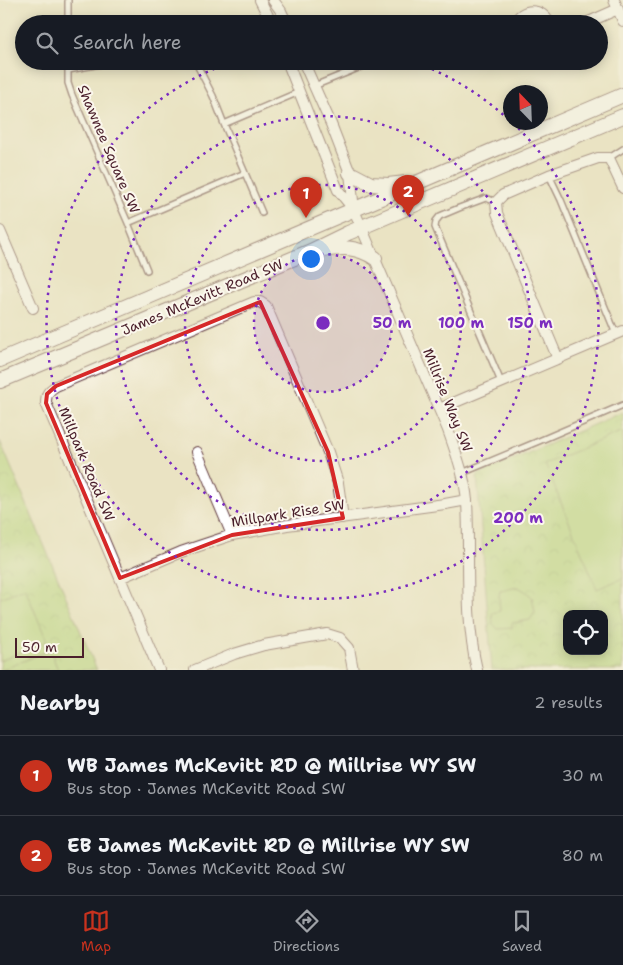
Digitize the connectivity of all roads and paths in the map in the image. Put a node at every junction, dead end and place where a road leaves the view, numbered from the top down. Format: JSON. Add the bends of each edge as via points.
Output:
{"nodes":[{"id":1,"x":68,"y":0,"type":"edge"},
{"id":2,"x":260,"y":0,"type":"edge"},
{"id":3,"x":273,"y":0,"type":"edge"},
{"id":4,"x":618,"y":6,"type":"edge"},
{"id":5,"x":68,"y":15,"type":"edge"},
{"id":6,"x":268,"y":15,"type":"edge"},
{"id":7,"x":283,"y":15,"type":"edge"},
{"id":8,"x":521,"y":15,"type":"edge"},
{"id":9,"x":543,"y":15,"type":"edge"},
{"id":10,"x":601,"y":15,"type":"edge"},
{"id":11,"x":623,"y":21,"type":"edge"},
{"id":12,"x":68,"y":70,"type":"edge"},
{"id":13,"x":200,"y":70,"type":"edge"},
{"id":14,"x":290,"y":70,"type":"edge"},
{"id":15,"x":307,"y":70,"type":"edge"},
{"id":16,"x":354,"y":70,"type":"edge"},
{"id":17,"x":314,"y":86,"type":"junction"},
{"id":18,"x":299,"y":92,"type":"junction"},
{"id":19,"x":623,"y":95,"type":"edge"},
{"id":20,"x":623,"y":116,"type":"edge"},
{"id":21,"x":224,"y":124,"type":"junction"},
{"id":22,"x":623,"y":149,"type":"edge"},
{"id":23,"x":609,"y":158,"type":"junction"},
{"id":24,"x":246,"y":173,"type":"junction"},
{"id":25,"x":350,"y":173,"type":"junction"},
{"id":26,"x":549,"y":175,"type":"junction"},
{"id":27,"x":424,"y":180,"type":"junction"},
{"id":28,"x":623,"y":188,"type":"edge"},
{"id":29,"x":496,"y":202,"type":"junction"},
{"id":30,"x":354,"y":210,"type":"junction"},
{"id":31,"x":262,"y":213,"type":"dead end"},
{"id":32,"x":128,"y":223,"type":"junction"},
{"id":33,"x":362,"y":227,"type":"junction"},
{"id":34,"x":0,"y":231,"type":"edge"},
{"id":35,"x":311,"y":251,"type":"junction"},
{"id":36,"x":375,"y":258,"type":"junction"},
{"id":37,"x":147,"y":270,"type":"dead end"},
{"id":38,"x":33,"y":308,"type":"dead end"},
{"id":39,"x":619,"y":333,"type":"edge"},
{"id":40,"x":558,"y":359,"type":"junction"},
{"id":41,"x":0,"y":360,"type":"edge"},
{"id":42,"x":0,"y":381,"type":"edge"},
{"id":43,"x":501,"y":383,"type":"junction"},
{"id":44,"x":623,"y":405,"type":"edge"},
{"id":45,"x":439,"y":409,"type":"junction"},
{"id":46,"x":197,"y":452,"type":"dead end"},
{"id":47,"x":462,"y":473,"type":"junction"},
{"id":48,"x":467,"y":500,"type":"junction"},
{"id":49,"x":343,"y":518,"type":"junction"},
{"id":50,"x":232,"y":535,"type":"junction"},
{"id":51,"x":120,"y":578,"type":"junction"},
{"id":52,"x":159,"y":670,"type":"edge"},
{"id":53,"x":195,"y":670,"type":"edge"},
{"id":54,"x":352,"y":670,"type":"edge"},
{"id":55,"x":477,"y":670,"type":"edge"}],
"edges":[{"from":1,"to":5,"type":"lane"},
{"from":2,"to":6,"type":"street"},
{"from":3,"to":7,"type":"street"},
{"from":4,"to":10,"type":"street"},
{"from":4,"to":11,"type":"street"},
{"from":8,"to":9,"type":"street","via":[[532,11]]},
{"from":12,"to":32,"type":"lane","name":"Shawnee Square SW","via":[[72,95]]},
{"from":13,"to":21,"type":"lane"},
{"from":14,"to":18,"type":"street"},
{"from":15,"to":17,"type":"street"},
{"from":16,"to":17,"type":"lane"},
{"from":17,"to":18,"type":"street"},
{"from":17,"to":25,"type":"street"},
{"from":18,"to":21,"type":"lane"},
{"from":18,"to":30,"type":"street","via":[[338,190]]},
{"from":19,"to":27,"type":"main road","name":"James McKevitt Road SW"},
{"from":20,"to":33,"type":"main road","name":"James McKevitt Road SW"},
{"from":21,"to":24,"type":"lane"},
{"from":22,"to":23,"type":"lane"},
{"from":23,"to":26,"type":"street","via":[[598,158]]},
{"from":23,"to":28,"type":"street"},
{"from":24,"to":31,"type":"lane"},
{"from":24,"to":32,"type":"lane","name":"Shawnee Square SW"},
{"from":25,"to":27,"type":"main road","via":[[371,184]]},
{"from":25,"to":30,"type":"street"},
{"from":26,"to":29,"type":"street","via":[[503,195]]},
{"from":26,"to":39,"type":"lane"},
{"from":27,"to":30,"type":"main road","name":"James McKevitt Road SW"},
{"from":29,"to":40,"type":"street","via":[[497,213]]},
{"from":29,"to":43,"type":"lane","via":[[486,198],[459,208],[440,216],[435,227]]},
{"from":30,"to":33,"type":"street","name":"Millrise Way SW"},
{"from":30,"to":41,"type":"main road","name":"James McKevitt Road SW"},
{"from":32,"to":37,"type":"lane"},
{"from":33,"to":35,"type":"main road","name":"James McKevitt Road SW"},
{"from":33,"to":36,"type":"street","name":"Millrise Way SW"},
{"from":34,"to":38,"type":"street"},
{"from":35,"to":36,"type":"main road","via":[[350,248]]},
{"from":35,"to":42,"type":"main road","name":"James McKevitt Road SW"},
{"from":36,"to":45,"type":"street","name":"Millrise Way SW"},
{"from":39,"to":40,"type":"street"},
{"from":40,"to":43,"type":"street"},
{"from":43,"to":45,"type":"street"},
{"from":44,"to":47,"type":"lane"},
{"from":45,"to":47,"type":"street","name":"Millrise Way SW"},
{"from":46,"to":50,"type":"street"},
{"from":47,"to":48,"type":"street","name":"Millrise Way SW"},
{"from":48,"to":49,"type":"street","name":"Millpark Rise SW"},
{"from":48,"to":55,"type":"street","name":"Millrise Way SW","via":[[468,587],[471,638]]},
{"from":49,"to":50,"type":"street","name":"Millpark Rise SW"},
{"from":49,"to":51,"type":"street","name":"Millpark Road SW","via":[[338,483],[328,452],[266,306],[257,301],[56,386],[47,394],[46,403]]},
{"from":50,"to":51,"type":"street","name":"Millpark Rise SW"},
{"from":51,"to":52,"type":"street","name":"Millpark Road SW"},
{"from":53,"to":54,"type":"street","via":[[264,645],[327,634],[340,638],[349,648]]}]}
